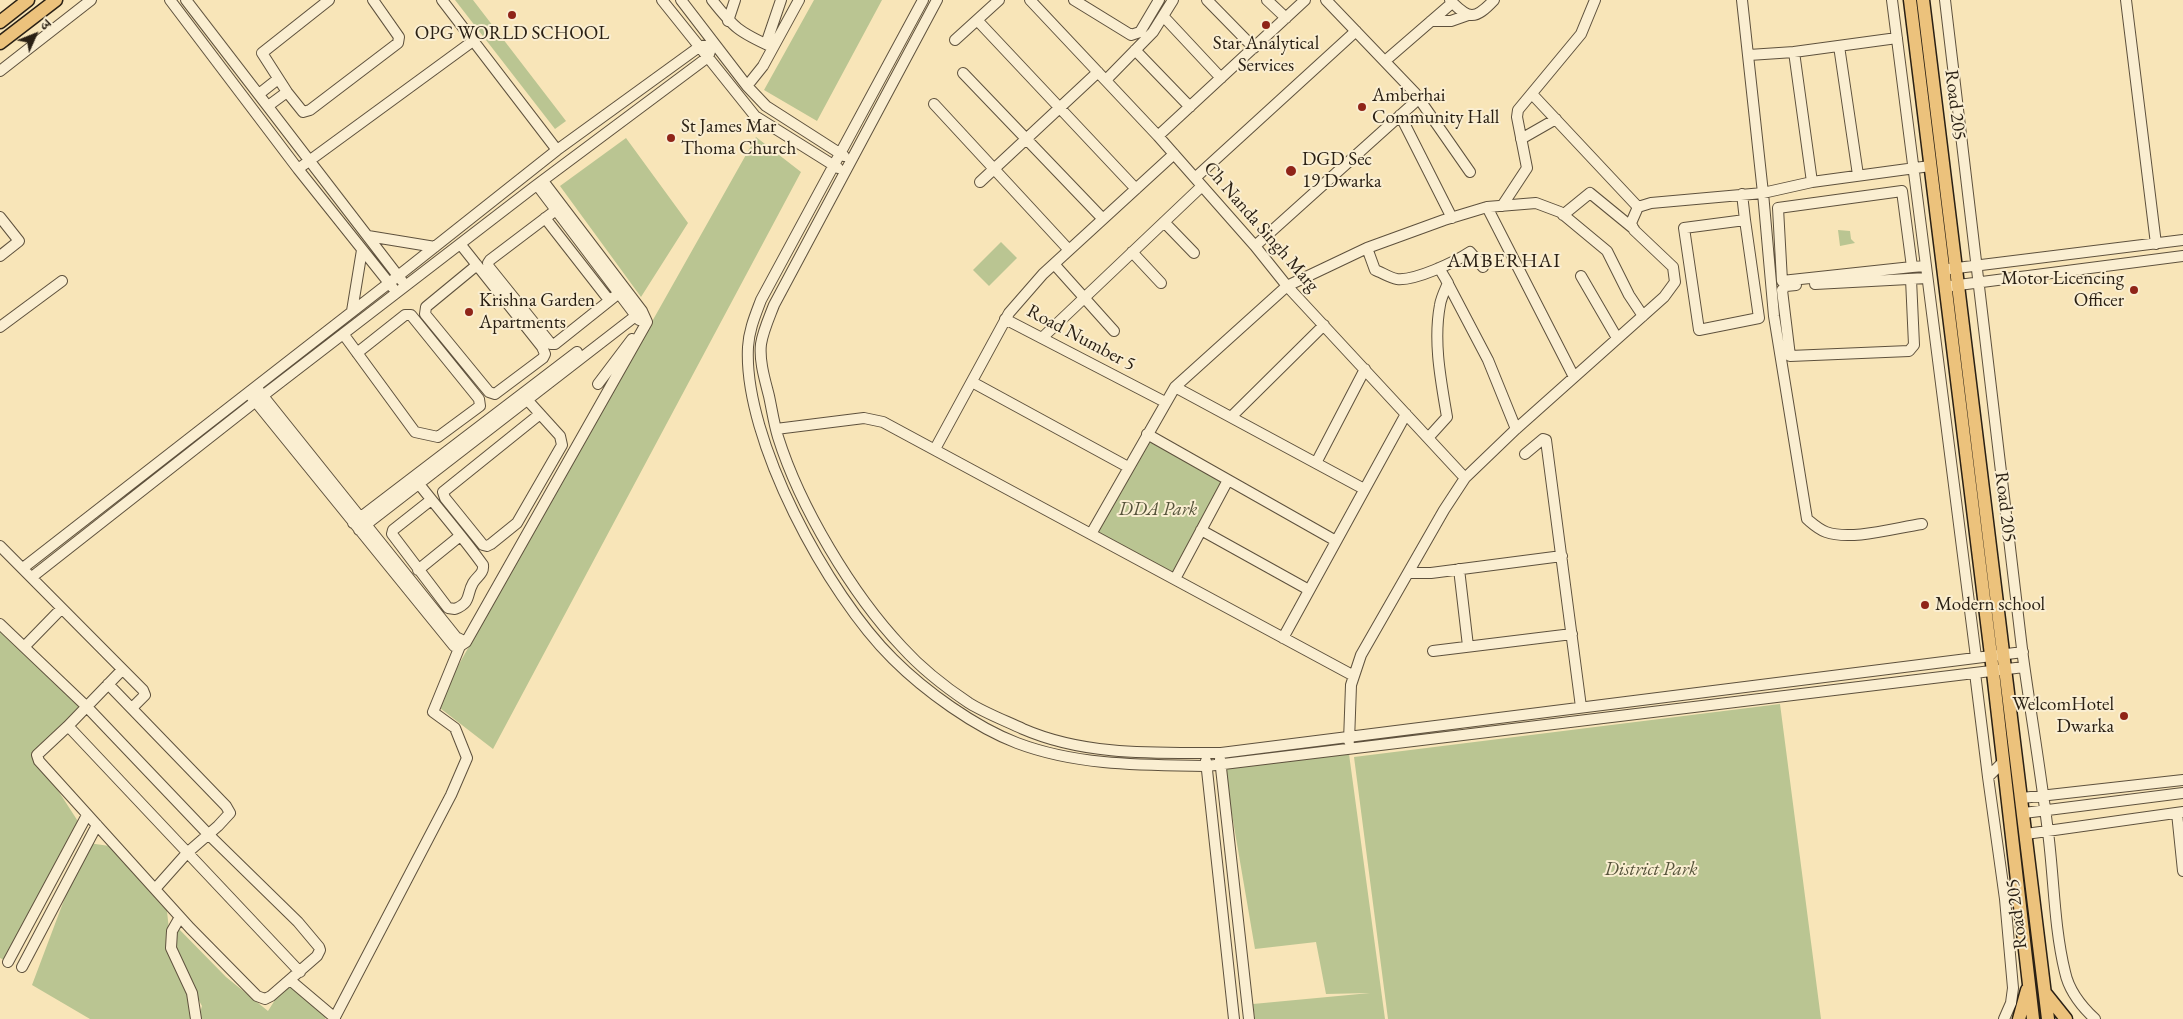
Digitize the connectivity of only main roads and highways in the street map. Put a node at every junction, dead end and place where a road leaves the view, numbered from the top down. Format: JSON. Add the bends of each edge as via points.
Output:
{"nodes":[{"id":1,"x":28,"y":0,"type":"edge"},
{"id":2,"x":56,"y":0,"type":"edge"},
{"id":3,"x":1910,"y":0,"type":"edge"},
{"id":4,"x":1923,"y":0,"type":"edge"},
{"id":5,"x":0,"y":22,"type":"edge"},
{"id":6,"x":0,"y":43,"type":"edge"},
{"id":7,"x":2029,"y":984,"type":"junction"},
{"id":8,"x":2045,"y":992,"type":"junction"},
{"id":9,"x":2018,"y":1019,"type":"edge"},
{"id":10,"x":2033,"y":1019,"type":"edge"},
{"id":11,"x":2048,"y":1019,"type":"edge"},
{"id":12,"x":2066,"y":1019,"type":"edge"}],
"edges":[{"from":1,"to":5,"type":"main road"},
{"from":2,"to":6,"type":"main road"},
{"from":3,"to":7,"type":"main road","name":"Road 205"},
{"from":4,"to":8,"type":"main road","name":"Road 205"},
{"from":7,"to":9,"type":"main road"},
{"from":7,"to":10,"type":"main road","name":"Road 205"},
{"from":8,"to":11,"type":"main road","name":"Road 205"},
{"from":8,"to":12,"type":"main road"}]}
